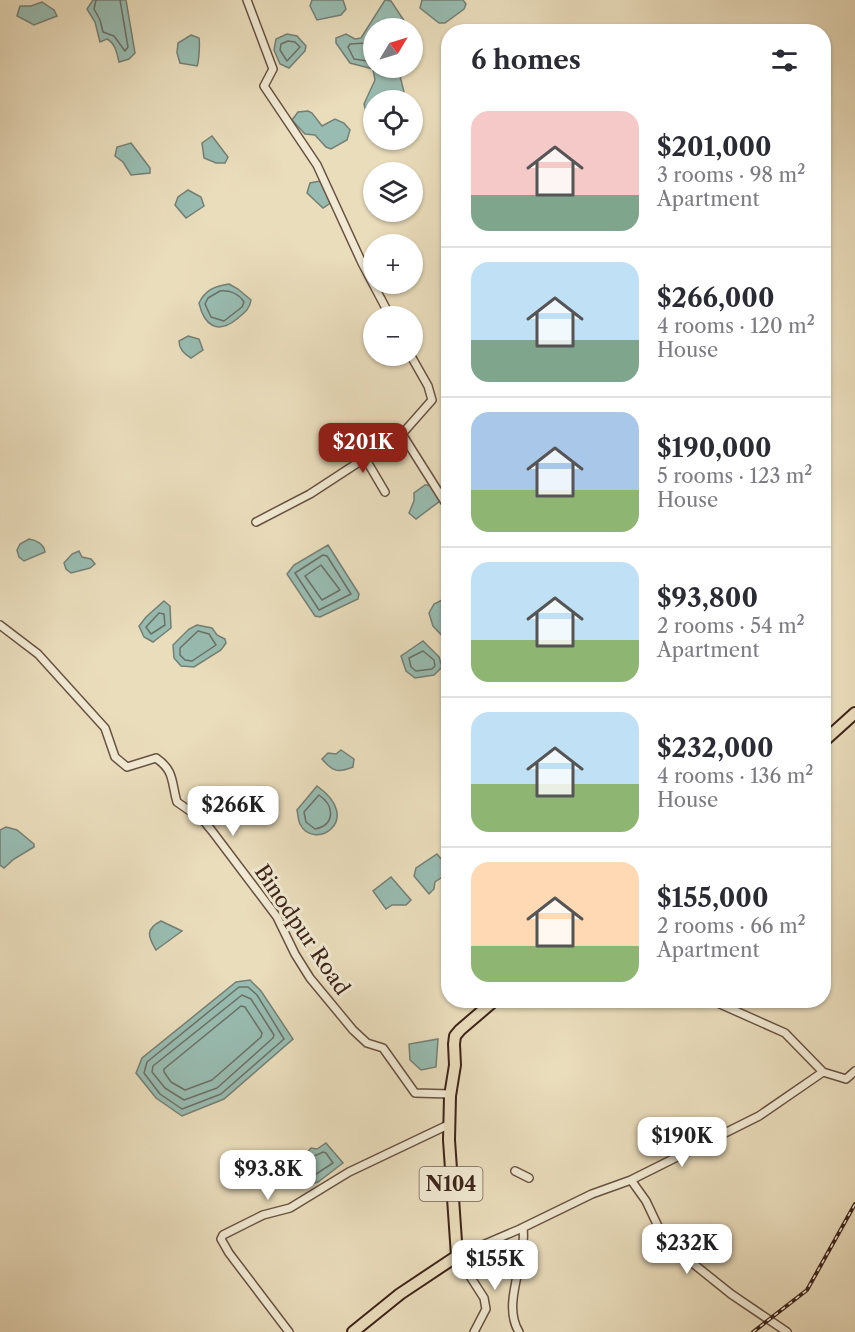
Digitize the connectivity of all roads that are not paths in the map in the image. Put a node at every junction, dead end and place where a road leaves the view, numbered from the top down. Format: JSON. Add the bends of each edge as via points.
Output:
{"nodes":[{"id":1,"x":247,"y":0,"type":"edge"},
{"id":2,"x":385,"y":306,"type":"edge"},
{"id":3,"x":417,"y":366,"type":"edge"},
{"id":4,"x":402,"y":434,"type":"junction"},
{"id":5,"x":365,"y":458,"type":"junction"},
{"id":6,"x":386,"y":492,"type":"dead end"},
{"id":7,"x":441,"y":496,"type":"edge"},
{"id":8,"x":256,"y":522,"type":"dead end"},
{"id":9,"x":0,"y":625,"type":"edge"},
{"id":10,"x":855,"y":713,"type":"edge"},
{"id":11,"x":831,"y":736,"type":"edge"},
{"id":12,"x":486,"y":1008,"type":"edge"},
{"id":13,"x":729,"y":1008,"type":"edge"},
{"id":14,"x":855,"y":1071,"type":"edge"},
{"id":15,"x":823,"y":1072,"type":"junction"},
{"id":16,"x":451,"y":1094,"type":"junction"},
{"id":17,"x":450,"y":1124,"type":"junction"},
{"id":18,"x":515,"y":1171,"type":"dead end"},
{"id":19,"x":529,"y":1178,"type":"dead end"},
{"id":20,"x":631,"y":1179,"type":"junction"},
{"id":21,"x":521,"y":1229,"type":"junction"},
{"id":22,"x":457,"y":1256,"type":"junction"},
{"id":23,"x":290,"y":1332,"type":"edge"},
{"id":24,"x":352,"y":1332,"type":"edge"},
{"id":25,"x":474,"y":1332,"type":"edge"},
{"id":26,"x":519,"y":1332,"type":"edge"},
{"id":27,"x":786,"y":1332,"type":"edge"}],
"edges":[{"from":1,"to":2,"type":"street","via":[[273,69],[264,86],[317,165]]},
{"from":3,"to":4,"type":"street","via":[[432,400]]},
{"from":4,"to":5,"type":"street"},
{"from":4,"to":7,"type":"street"},
{"from":5,"to":6,"type":"street"},
{"from":5,"to":8,"type":"street","via":[[310,495]]},
{"from":9,"to":16,"type":"street","name":"Binodpur Road","via":[[38,654],[105,728],[115,757],[122,764],[127,768],[156,758],[164,764],[171,773],[177,802],[203,820],[246,875],[277,917],[310,978],[353,1030],[367,1043],[383,1048],[415,1093]]},
{"from":10,"to":11,"type":"highway"},
{"from":12,"to":16,"type":"highway","number":"N104","via":[[455,1036]]},
{"from":13,"to":15,"type":"street","via":[[785,1033]]},
{"from":14,"to":15,"type":"street","via":[[846,1079]]},
{"from":15,"to":20,"type":"street","via":[[759,1116]]},
{"from":16,"to":17,"type":"highway","number":"N104"},
{"from":17,"to":22,"type":"highway","number":"N104"},
{"from":17,"to":23,"type":"street","via":[[349,1172],[290,1208],[263,1215],[224,1235],[221,1239],[229,1253]]},
{"from":18,"to":19,"type":"street"},
{"from":20,"to":21,"type":"street"},
{"from":20,"to":27,"type":"street","via":[[665,1241]]},
{"from":21,"to":22,"type":"street"},
{"from":21,"to":26,"type":"street","via":[[525,1244],[512,1304]]},
{"from":22,"to":24,"type":"highway"},
{"from":22,"to":25,"type":"street","via":[[484,1298],[486,1309]]}]}
